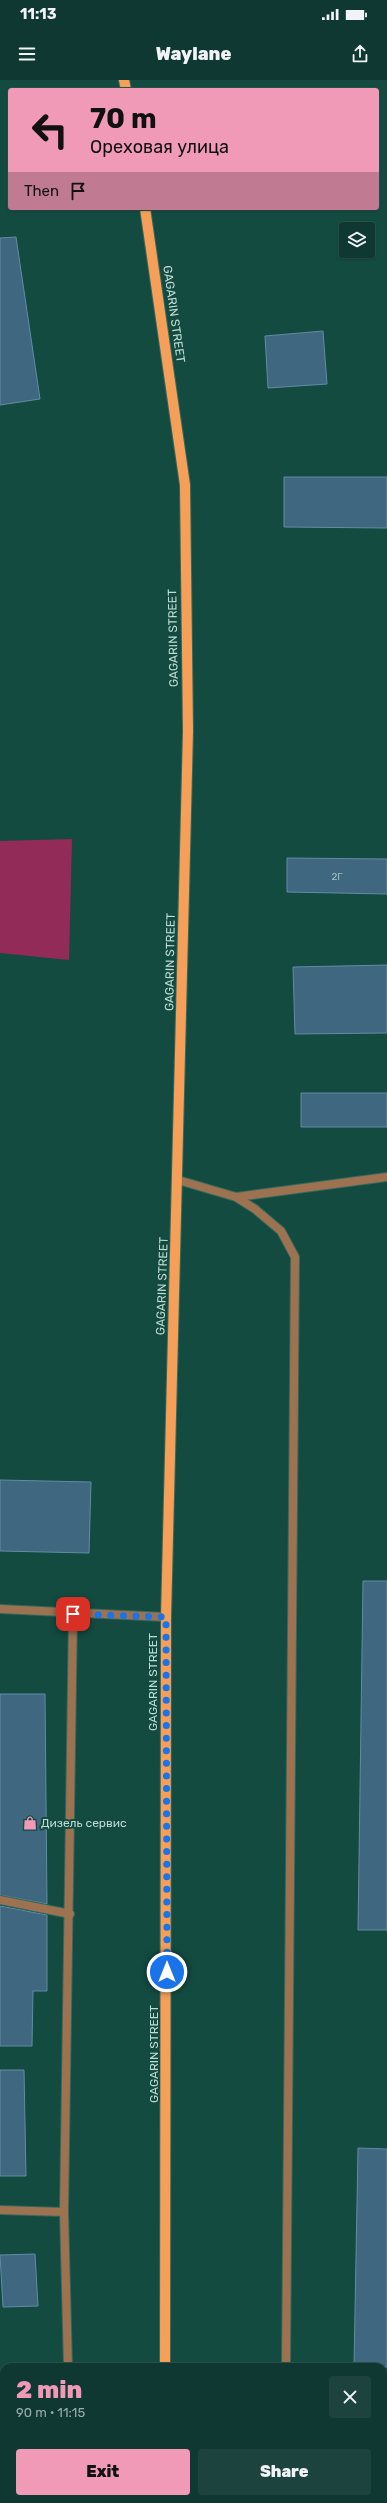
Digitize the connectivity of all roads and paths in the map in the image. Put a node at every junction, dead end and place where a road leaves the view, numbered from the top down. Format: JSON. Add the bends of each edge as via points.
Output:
{"nodes":[{"id":1,"x":145,"y":210,"type":"edge"},
{"id":2,"x":387,"y":1177,"type":"edge"},
{"id":3,"x":178,"y":1180,"type":"junction"},
{"id":4,"x":236,"y":1197,"type":"junction"},
{"id":5,"x":0,"y":1609,"type":"edge"},
{"id":6,"x":73,"y":1614,"type":"junction"},
{"id":7,"x":166,"y":1617,"type":"junction"},
{"id":8,"x":0,"y":1900,"type":"edge"},
{"id":9,"x":70,"y":1914,"type":"junction"},
{"id":10,"x":0,"y":2210,"type":"edge"},
{"id":11,"x":64,"y":2212,"type":"junction"},
{"id":12,"x":68,"y":2363,"type":"edge"},
{"id":13,"x":165,"y":2363,"type":"edge"},
{"id":14,"x":286,"y":2363,"type":"edge"}],
"edges":[{"from":1,"to":3,"type":"main road","name":"GAGARIN STREET","via":[[184,484],[188,731]]},
{"from":2,"to":4,"type":"street"},
{"from":3,"to":4,"type":"street"},
{"from":3,"to":7,"type":"main road","name":"GAGARIN STREET"},
{"from":4,"to":14,"type":"street","via":[[281,1231],[295,1257]]},
{"from":5,"to":6,"type":"street"},
{"from":6,"to":7,"type":"street"},
{"from":6,"to":9,"type":"street"},
{"from":7,"to":13,"type":"main road","name":"GAGARIN STREET"},
{"from":8,"to":9,"type":"street"},
{"from":9,"to":11,"type":"street"},
{"from":10,"to":11,"type":"street"},
{"from":11,"to":12,"type":"street"}]}
